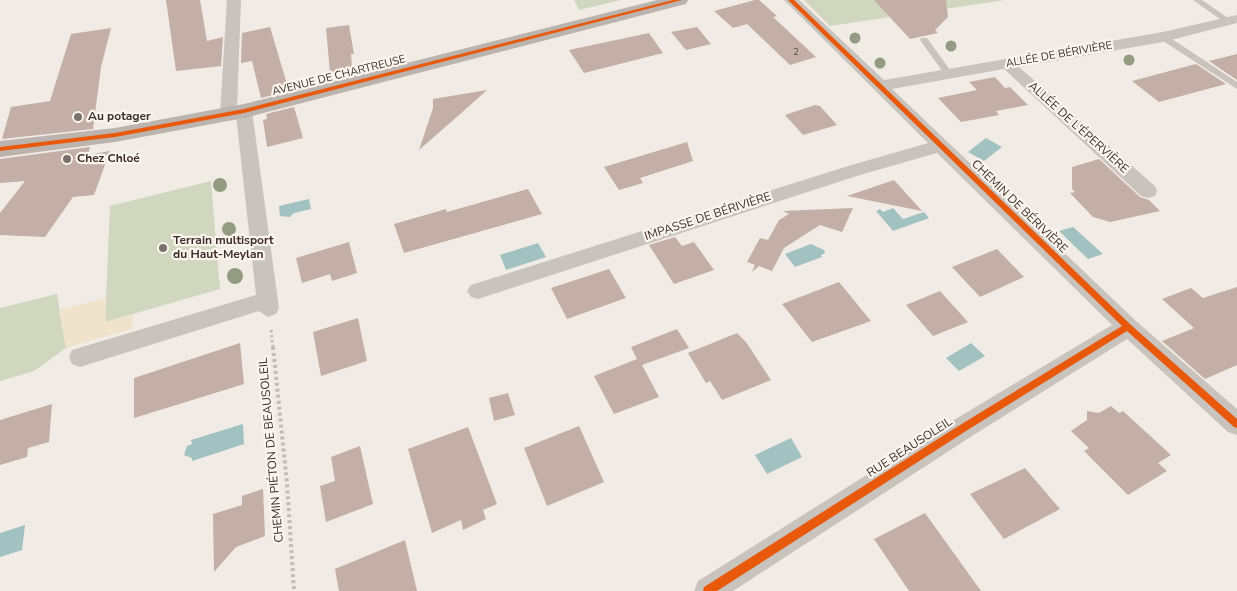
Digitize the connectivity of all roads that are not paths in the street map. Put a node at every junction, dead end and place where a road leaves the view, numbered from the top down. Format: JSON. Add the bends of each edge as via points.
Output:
{"nodes":[{"id":1,"x":234,"y":0,"type":"edge"},
{"id":2,"x":679,"y":0,"type":"edge"},
{"id":3,"x":791,"y":0,"type":"edge"},
{"id":4,"x":1196,"y":0,"type":"edge"},
{"id":5,"x":1232,"y":20,"type":"edge"},
{"id":6,"x":1163,"y":37,"type":"junction"},
{"id":7,"x":924,"y":40,"type":"dead end"},
{"id":8,"x":1007,"y":64,"type":"junction"},
{"id":9,"x":949,"y":74,"type":"junction"},
{"id":10,"x":880,"y":86,"type":"junction"},
{"id":11,"x":1237,"y":87,"type":"edge"},
{"id":12,"x":1237,"y":96,"type":"edge"},
{"id":13,"x":236,"y":112,"type":"junction"},
{"id":14,"x":940,"y":146,"type":"junction"},
{"id":15,"x":0,"y":149,"type":"edge"},
{"id":16,"x":1148,"y":191,"type":"dead end"},
{"id":17,"x":478,"y":291,"type":"dead end"},
{"id":18,"x":1128,"y":328,"type":"junction"},
{"id":19,"x":80,"y":357,"type":"dead end"},
{"id":20,"x":1237,"y":424,"type":"edge"},
{"id":21,"x":708,"y":591,"type":"edge"}],
"edges":[{"from":1,"to":13,"type":"street"},
{"from":2,"to":13,"type":"street","name":"AVENUE DE CHARTREUSE"},
{"from":3,"to":10,"type":"street","name":"CHEMIN DE BÉRIVIÈRE"},
{"from":4,"to":5,"type":"lane"},
{"from":5,"to":6,"type":"street","name":"ALLÉE DE BÉRIVIÈRE"},
{"from":6,"to":8,"type":"street","name":"ALLÉE DE BÉRIVIÈRE"},
{"from":6,"to":11,"type":"lane"},
{"from":7,"to":9,"type":"lane"},
{"from":8,"to":9,"type":"street","name":"ALLÉE DE BÉRIVIÈRE"},
{"from":8,"to":16,"type":"street","name":"ALLÉE DE L'ÉPERVIÈRE"},
{"from":9,"to":10,"type":"street","name":"ALLÉE DE BÉRIVIÈRE"},
{"from":10,"to":14,"type":"street","name":"CHEMIN DE BÉRIVIÈRE"},
{"from":11,"to":12,"type":"lane","via":[[1231,90]]},
{"from":13,"to":15,"type":"street","name":"AVENUE DE CHARTREUSE","via":[[115,135]]},
{"from":13,"to":19,"type":"street","via":[[268,304]]},
{"from":14,"to":17,"type":"street","name":"IMPASSE DE BÉRIVIÈRE","via":[[854,170]]},
{"from":14,"to":18,"type":"street","name":"CHEMIN DE BÉRIVIÈRE"},
{"from":18,"to":20,"type":"street","name":"CHEMIN DE BÉRIVIÈRE"},
{"from":18,"to":21,"type":"street","name":"RUE BEAUSOLEIL","via":[[963,428]]}]}
